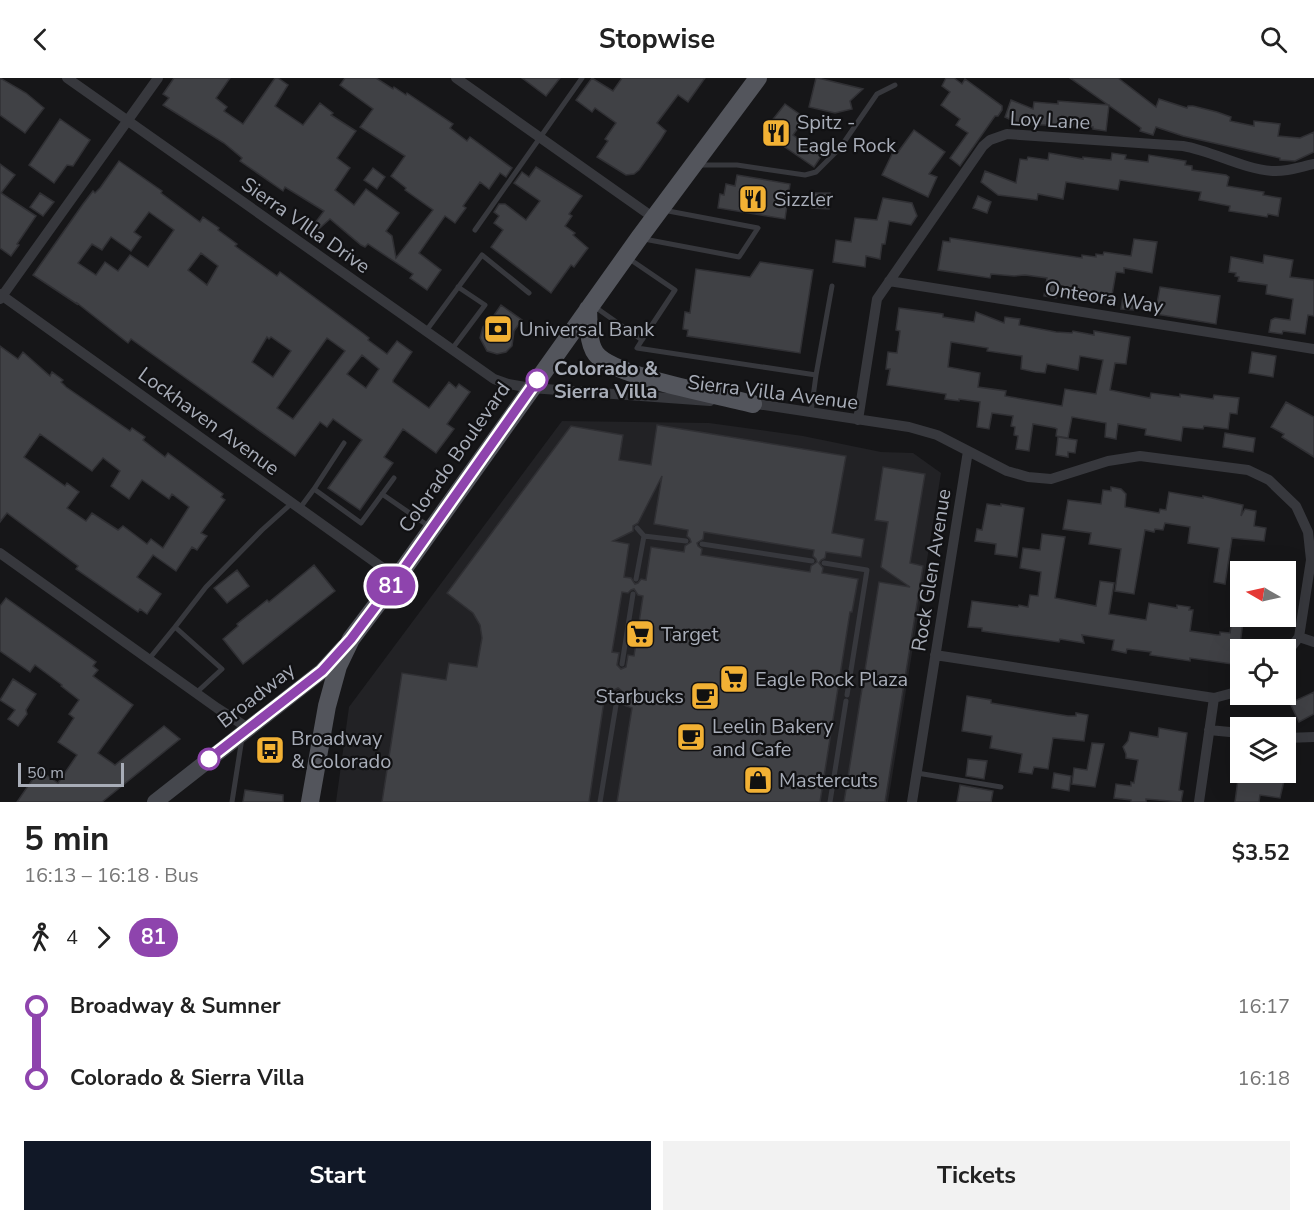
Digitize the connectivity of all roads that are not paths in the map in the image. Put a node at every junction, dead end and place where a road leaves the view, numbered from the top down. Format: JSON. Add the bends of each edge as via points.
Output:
{"nodes":[{"id":1,"x":67,"y":78,"type":"edge"},
{"id":2,"x":158,"y":78,"type":"edge"},
{"id":3,"x":456,"y":78,"type":"edge"},
{"id":4,"x":582,"y":78,"type":"edge"},
{"id":5,"x":758,"y":78,"type":"edge"},
{"id":6,"x":895,"y":86,"type":"dead end"},
{"id":7,"x":127,"y":121,"type":"junction"},
{"id":8,"x":540,"y":137,"type":"junction"},
{"id":9,"x":1314,"y":164,"type":"edge"},
{"id":10,"x":693,"y":165,"type":"junction"},
{"id":11,"x":657,"y":214,"type":"junction"},
{"id":12,"x":475,"y":230,"type":"dead end"},
{"id":13,"x":639,"y":238,"type":"junction"},
{"id":14,"x":626,"y":257,"type":"junction"},
{"id":15,"x":889,"y":281,"type":"junction"},
{"id":16,"x":832,"y":286,"type":"dead end"},
{"id":17,"x":458,"y":287,"type":"junction"},
{"id":18,"x":529,"y":293,"type":"dead end"},
{"id":19,"x":1,"y":296,"type":"edge"},
{"id":20,"x":590,"y":306,"type":"junction"},
{"id":21,"x":426,"y":331,"type":"junction"},
{"id":22,"x":642,"y":340,"type":"junction"},
{"id":23,"x":452,"y":349,"type":"junction"},
{"id":24,"x":1314,"y":349,"type":"edge"},
{"id":25,"x":816,"y":375,"type":"junction"},
{"id":26,"x":531,"y":388,"type":"junction"},
{"id":27,"x":753,"y":404,"type":"junction"},
{"id":28,"x":811,"y":413,"type":"junction"},
{"id":29,"x":858,"y":420,"type":"junction"},
{"id":30,"x":344,"y":443,"type":"dead end"},
{"id":31,"x":968,"y":451,"type":"junction"},
{"id":32,"x":394,"y":478,"type":"dead end"},
{"id":33,"x":314,"y":489,"type":"junction"},
{"id":34,"x":382,"y":494,"type":"junction"},
{"id":35,"x":296,"y":506,"type":"junction"},
{"id":36,"x":638,"y":528,"type":"dead end"},
{"id":37,"x":432,"y":529,"type":"junction"},
{"id":38,"x":644,"y":536,"type":"junction"},
{"id":39,"x":686,"y":541,"type":"dead end"},
{"id":40,"x":702,"y":544,"type":"dead end"},
{"id":41,"x":0,"y":553,"type":"edge"},
{"id":42,"x":812,"y":561,"type":"dead end"},
{"id":43,"x":824,"y":563,"type":"dead end"},
{"id":44,"x":397,"y":578,"type":"junction"},
{"id":45,"x":636,"y":579,"type":"dead end"},
{"id":46,"x":633,"y":594,"type":"dead end"},
{"id":47,"x":175,"y":627,"type":"junction"},
{"id":48,"x":1299,"y":637,"type":"junction"},
{"id":49,"x":351,"y":639,"type":"junction"},
{"id":50,"x":1296,"y":641,"type":"edge"},
{"id":51,"x":1314,"y":642,"type":"edge"},
{"id":52,"x":935,"y":655,"type":"junction"},
{"id":53,"x":148,"y":659,"type":"junction"},
{"id":54,"x":622,"y":664,"type":"dead end"},
{"id":55,"x":196,"y":693,"type":"junction"},
{"id":56,"x":618,"y":693,"type":"dead end"},
{"id":57,"x":1230,"y":694,"type":"edge"},
{"id":58,"x":1214,"y":698,"type":"junction"},
{"id":59,"x":245,"y":730,"type":"junction"},
{"id":60,"x":1209,"y":730,"type":"junction"},
{"id":61,"x":1230,"y":732,"type":"edge"},
{"id":62,"x":1314,"y":737,"type":"edge"},
{"id":63,"x":1296,"y":738,"type":"edge"},
{"id":64,"x":917,"y":773,"type":"junction"},
{"id":65,"x":1001,"y":787,"type":"dead end"},
{"id":66,"x":155,"y":802,"type":"edge"},
{"id":67,"x":232,"y":802,"type":"edge"},
{"id":68,"x":310,"y":802,"type":"edge"},
{"id":69,"x":600,"y":802,"type":"edge"},
{"id":70,"x":830,"y":802,"type":"edge"},
{"id":71,"x":912,"y":802,"type":"edge"},
{"id":72,"x":1199,"y":802,"type":"edge"}],
"edges":[{"from":1,"to":7,"type":"street","name":"Sierra VIlla Drive"},
{"from":2,"to":7,"type":"street"},
{"from":3,"to":8,"type":"street"},
{"from":4,"to":8,"type":"lane"},
{"from":5,"to":10,"type":"main road","name":"Colorado Boulevard"},
{"from":6,"to":10,"type":"lane","via":[[877,94],[840,148],[816,172],[805,175],[737,165]]},
{"from":7,"to":19,"type":"street"},
{"from":7,"to":21,"type":"street","name":"Sierra VIlla Drive"},
{"from":8,"to":11,"type":"street"},
{"from":8,"to":12,"type":"lane"},
{"from":9,"to":15,"type":"street","name":"Loy Lane","via":[[1272,171],[1183,146],[998,136],[983,146]]},
{"from":10,"to":11,"type":"main road","name":"Colorado Boulevard"},
{"from":11,"to":13,"type":"main road","name":"Colorado Boulevard"},
{"from":11,"to":13,"type":"lane","via":[[758,228],[739,256]]},
{"from":13,"to":14,"type":"main road","name":"Colorado Boulevard"},
{"from":14,"to":20,"type":"main road","name":"Colorado Boulevard"},
{"from":14,"to":22,"type":"lane","via":[[675,290]]},
{"from":15,"to":24,"type":"street","name":"Onteora Way"},
{"from":15,"to":29,"type":"street","name":"Loy Lane","via":[[876,305]]},
{"from":16,"to":25,"type":"lane"},
{"from":17,"to":18,"type":"lane","via":[[482,255]]},
{"from":17,"to":21,"type":"lane"},
{"from":17,"to":23,"type":"lane","via":[[485,305]]},
{"from":19,"to":35,"type":"street","name":"Lockhaven Avenue"},
{"from":20,"to":22,"type":"lane"},
{"from":20,"to":26,"type":"main road","name":"Colorado Boulevard"},
{"from":20,"to":27,"type":"main road","via":[[590,337],[597,356],[646,377]]},
{"from":21,"to":23,"type":"street","name":"Sierra VIlla Drive"},
{"from":22,"to":25,"type":"lane","via":[[637,348]]},
{"from":23,"to":26,"type":"street","name":"Sierra VIlla Drive","via":[[494,379]]},
{"from":25,"to":28,"type":"lane"},
{"from":26,"to":27,"type":"street","name":"Sierra Villa Avenue"},
{"from":26,"to":37,"type":"main road","name":"Colorado Boulevard"},
{"from":27,"to":28,"type":"street","name":"Sierra Villa Avenue"},
{"from":28,"to":29,"type":"street","name":"Sierra Villa Avenue"},
{"from":29,"to":31,"type":"street","name":"Sierra Villa Avenue","via":[[909,426]]},
{"from":30,"to":33,"type":"lane"},
{"from":31,"to":48,"type":"street","via":[[1028,477],[1051,479],[1108,461],[1140,456],[1248,470],[1269,480],[1296,506],[1308,532],[1311,560]]},
{"from":31,"to":52,"type":"street","name":"Rock Glen Avenue"},
{"from":32,"to":34,"type":"lane"},
{"from":33,"to":34,"type":"lane","via":[[361,523]]},
{"from":33,"to":35,"type":"lane"},
{"from":34,"to":37,"type":"lane"},
{"from":35,"to":44,"type":"street","name":"Lockhaven Avenue"},
{"from":35,"to":47,"type":"lane","via":[[262,530],[206,587]]},
{"from":36,"to":38,"type":"lane"},
{"from":37,"to":44,"type":"main road","name":"Colorado Boulevard"},
{"from":38,"to":39,"type":"lane"},
{"from":38,"to":45,"type":"lane"},
{"from":40,"to":42,"type":"lane"},
{"from":41,"to":53,"type":"street"},
{"from":43,"to":70,"type":"lane","via":[[867,570]]},
{"from":44,"to":49,"type":"main road","name":"Colorado Boulevard"},
{"from":46,"to":54,"type":"lane"},
{"from":47,"to":53,"type":"lane"},
{"from":47,"to":55,"type":"lane","via":[[222,669]]},
{"from":48,"to":50,"type":"street"},
{"from":48,"to":51,"type":"street"},
{"from":49,"to":59,"type":"main road","name":"Broadway","via":[[322,671]]},
{"from":49,"to":68,"type":"main road","name":"Colorado Boulevard","via":[[338,666],[327,706]]},
{"from":52,"to":58,"type":"street"},
{"from":52,"to":64,"type":"street","name":"Rock Glen Avenue"},
{"from":53,"to":55,"type":"street"},
{"from":55,"to":59,"type":"street"},
{"from":56,"to":69,"type":"lane"},
{"from":57,"to":58,"type":"street"},
{"from":58,"to":60,"type":"street"},
{"from":59,"to":66,"type":"main road","name":"Broadway"},
{"from":59,"to":67,"type":"lane"},
{"from":60,"to":61,"type":"street"},
{"from":60,"to":72,"type":"street"},
{"from":62,"to":63,"type":"street"},
{"from":64,"to":65,"type":"lane"},
{"from":64,"to":71,"type":"street","name":"Rock Glen Avenue"}]}
